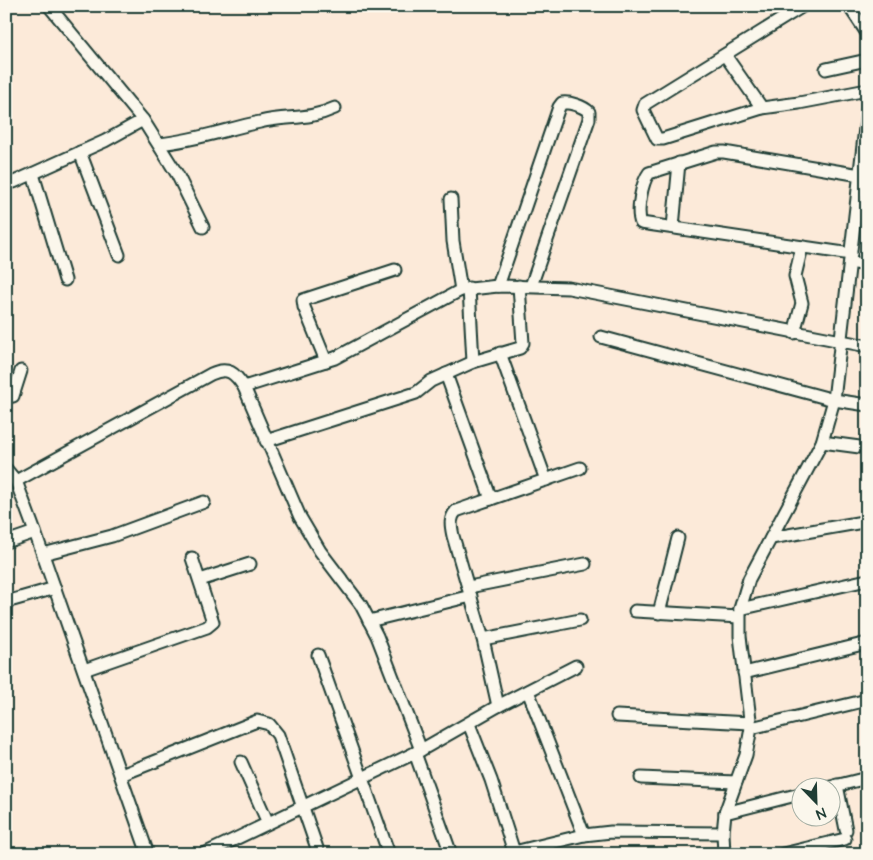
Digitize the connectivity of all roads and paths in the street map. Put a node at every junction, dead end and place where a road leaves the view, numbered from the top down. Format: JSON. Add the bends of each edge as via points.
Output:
{"nodes":[{"id":1,"x":49,"y":6,"type":"edge"},
{"id":2,"x":804,"y":6,"type":"edge"},
{"id":3,"x":849,"y":6,"type":"edge"},
{"id":4,"x":867,"y":33,"type":"edge"},
{"id":5,"x":725,"y":55,"type":"junction"},
{"id":6,"x":867,"y":60,"type":"edge"},
{"id":7,"x":826,"y":69,"type":"dead end"},
{"id":8,"x":867,"y":90,"type":"edge"},
{"id":9,"x":335,"y":108,"type":"dead end"},
{"id":10,"x":762,"y":108,"type":"junction"},
{"id":11,"x":867,"y":110,"type":"edge"},
{"id":12,"x":866,"y":114,"type":"edge"},
{"id":13,"x":143,"y":120,"type":"junction"},
{"id":14,"x":159,"y":144,"type":"junction"},
{"id":15,"x":80,"y":152,"type":"junction"},
{"id":16,"x":864,"y":161,"type":"edge"},
{"id":17,"x":679,"y":163,"type":"junction"},
{"id":18,"x":33,"y":174,"type":"junction"},
{"id":19,"x":860,"y":175,"type":"junction"},
{"id":20,"x":14,"y":182,"type":"dead end"},
{"id":21,"x":451,"y":199,"type":"dead end"},
{"id":22,"x":203,"y":227,"type":"dead end"},
{"id":23,"x":673,"y":227,"type":"junction"},
{"id":24,"x":802,"y":246,"type":"junction"},
{"id":25,"x":119,"y":255,"type":"dead end"},
{"id":26,"x":850,"y":258,"type":"junction"},
{"id":27,"x":867,"y":265,"type":"edge"},
{"id":28,"x":395,"y":270,"type":"dead end"},
{"id":29,"x":65,"y":280,"type":"dead end"},
{"id":30,"x":498,"y":286,"type":"junction"},
{"id":31,"x":519,"y":286,"type":"junction"},
{"id":32,"x":531,"y":286,"type":"junction"},
{"id":33,"x":465,"y":289,"type":"junction"},
{"id":34,"x":794,"y":333,"type":"junction"},
{"id":35,"x":601,"y":338,"type":"dead end"},
{"id":36,"x":842,"y":343,"type":"junction"},
{"id":37,"x":867,"y":346,"type":"edge"},
{"id":38,"x":500,"y":353,"type":"junction"},
{"id":39,"x":326,"y":361,"type":"junction"},
{"id":40,"x":473,"y":362,"type":"junction"},
{"id":41,"x":21,"y":371,"type":"dead end"},
{"id":42,"x":446,"y":374,"type":"junction"},
{"id":43,"x":244,"y":387,"type":"junction"},
{"id":44,"x":6,"y":397,"type":"edge"},
{"id":45,"x":834,"y":400,"type":"junction"},
{"id":46,"x":867,"y":405,"type":"edge"},
{"id":47,"x":266,"y":441,"type":"junction"},
{"id":48,"x":822,"y":442,"type":"junction"},
{"id":49,"x":867,"y":448,"type":"edge"},
{"id":50,"x":580,"y":468,"type":"dead end"},
{"id":51,"x":6,"y":469,"type":"edge"},
{"id":52,"x":546,"y":480,"type":"junction"},
{"id":53,"x":16,"y":481,"type":"junction"},
{"id":54,"x":490,"y":499,"type":"junction"},
{"id":55,"x":204,"y":502,"type":"dead end"},
{"id":56,"x":863,"y":522,"type":"dead end"},
{"id":57,"x":35,"y":532,"type":"junction"},
{"id":58,"x":678,"y":538,"type":"dead end"},
{"id":59,"x":771,"y":538,"type":"junction"},
{"id":60,"x":6,"y":542,"type":"edge"},
{"id":61,"x":43,"y":554,"type":"junction"},
{"id":62,"x":192,"y":558,"type":"dead end"},
{"id":63,"x":250,"y":564,"type":"dead end"},
{"id":64,"x":585,"y":564,"type":"dead end"},
{"id":65,"x":200,"y":580,"type":"junction"},
{"id":66,"x":867,"y":580,"type":"edge"},
{"id":67,"x":54,"y":588,"type":"junction"},
{"id":68,"x":470,"y":592,"type":"junction"},
{"id":69,"x":6,"y":602,"type":"edge"},
{"id":70,"x":635,"y":611,"type":"dead end"},
{"id":71,"x":659,"y":613,"type":"junction"},
{"id":72,"x":739,"y":613,"type":"junction"},
{"id":73,"x":580,"y":620,"type":"dead end"},
{"id":74,"x":370,"y":621,"type":"junction"},
{"id":75,"x":484,"y":639,"type":"junction"},
{"id":76,"x":867,"y":643,"type":"edge"},
{"id":77,"x":318,"y":655,"type":"dead end"},
{"id":78,"x":576,"y":666,"type":"dead end"},
{"id":79,"x":84,"y":670,"type":"junction"},
{"id":80,"x":744,"y":673,"type":"junction"},
{"id":81,"x":528,"y":691,"type":"junction"},
{"id":82,"x":867,"y":700,"type":"edge"},
{"id":83,"x":498,"y":706,"type":"junction"},
{"id":84,"x":617,"y":716,"type":"dead end"},
{"id":85,"x":468,"y":724,"type":"junction"},
{"id":86,"x":751,"y":725,"type":"junction"},
{"id":87,"x":418,"y":751,"type":"junction"},
{"id":88,"x":241,"y":762,"type":"dead end"},
{"id":89,"x":121,"y":775,"type":"junction"},
{"id":90,"x":363,"y":777,"type":"junction"},
{"id":91,"x":641,"y":778,"type":"dead end"},
{"id":92,"x":867,"y":778,"type":"edge"},
{"id":93,"x":736,"y":782,"type":"junction"},
{"id":94,"x":840,"y":784,"type":"edge"},
{"id":95,"x":790,"y":797,"type":"edge"},
{"id":96,"x":303,"y":805,"type":"junction"},
{"id":97,"x":725,"y":813,"type":"junction"},
{"id":98,"x":840,"y":816,"type":"edge"},
{"id":99,"x":268,"y":823,"type":"junction"},
{"id":100,"x":723,"y":833,"type":"junction"},
{"id":101,"x":584,"y":835,"type":"junction"},
{"id":102,"x":148,"y":854,"type":"edge"},
{"id":103,"x":204,"y":854,"type":"edge"},
{"id":104,"x":319,"y":854,"type":"edge"},
{"id":105,"x":389,"y":854,"type":"edge"},
{"id":106,"x":451,"y":854,"type":"edge"},
{"id":107,"x":724,"y":854,"type":"edge"},
{"id":108,"x":782,"y":854,"type":"edge"}],
"edges":[{"from":1,"to":13,"type":"street"},
{"from":2,"to":5,"type":"street"},
{"from":3,"to":4,"type":"street"},
{"from":5,"to":10,"type":"street"},
{"from":5,"to":10,"type":"street","via":[[645,104],[643,110],[657,139]]},
{"from":6,"to":7,"type":"street"},
{"from":8,"to":10,"type":"street"},
{"from":9,"to":14,"type":"street","via":[[310,118],[263,121]]},
{"from":11,"to":12,"type":"street"},
{"from":12,"to":16,"type":"street"},
{"from":13,"to":14,"type":"street"},
{"from":13,"to":15,"type":"street"},
{"from":14,"to":22,"type":"street"},
{"from":15,"to":18,"type":"street"},
{"from":15,"to":25,"type":"street"},
{"from":16,"to":19,"type":"street"},
{"from":17,"to":19,"type":"street","via":[[724,152]]},
{"from":17,"to":23,"type":"street"},
{"from":17,"to":23,"type":"street","via":[[650,173],[645,178],[639,214],[641,223]]},
{"from":18,"to":20,"type":"street"},
{"from":18,"to":29,"type":"street"},
{"from":19,"to":26,"type":"street"},
{"from":21,"to":33,"type":"street","via":[[453,241]]},
{"from":23,"to":24,"type":"street"},
{"from":24,"to":26,"type":"street"},
{"from":24,"to":34,"type":"street","via":[[795,276],[802,303]]},
{"from":26,"to":27,"type":"street"},
{"from":26,"to":36,"type":"street"},
{"from":28,"to":39,"type":"street","via":[[303,300]]},
{"from":30,"to":31,"type":"street"},
{"from":30,"to":32,"type":"street","via":[[559,107],[566,103],[586,108],[589,119]]},
{"from":30,"to":33,"type":"street"},
{"from":31,"to":32,"type":"street"},
{"from":31,"to":38,"type":"street","via":[[522,346]]},
{"from":32,"to":34,"type":"street","via":[[596,292]]},
{"from":33,"to":39,"type":"street"},
{"from":33,"to":40,"type":"street"},
{"from":34,"to":36,"type":"street"},
{"from":35,"to":45,"type":"street"},
{"from":36,"to":37,"type":"street"},
{"from":36,"to":45,"type":"street"},
{"from":38,"to":40,"type":"street"},
{"from":38,"to":52,"type":"street"},
{"from":39,"to":43,"type":"street"},
{"from":40,"to":42,"type":"street"},
{"from":41,"to":44,"type":"street","via":[[13,396]]},
{"from":42,"to":47,"type":"street","via":[[416,393]]},
{"from":42,"to":54,"type":"street"},
{"from":43,"to":47,"type":"street"},
{"from":43,"to":53,"type":"street","via":[[232,371],[218,370]]},
{"from":45,"to":46,"type":"street"},
{"from":45,"to":48,"type":"street"},
{"from":47,"to":74,"type":"street","via":[[307,530]]},
{"from":48,"to":49,"type":"street"},
{"from":48,"to":59,"type":"street"},
{"from":50,"to":52,"type":"street"},
{"from":51,"to":53,"type":"street"},
{"from":52,"to":54,"type":"street"},
{"from":53,"to":57,"type":"street"},
{"from":54,"to":68,"type":"street","via":[[456,512],[451,522]]},
{"from":55,"to":61,"type":"street","via":[[112,536]]},
{"from":56,"to":59,"type":"street"},
{"from":57,"to":60,"type":"street"},
{"from":57,"to":61,"type":"street"},
{"from":58,"to":71,"type":"street"},
{"from":59,"to":72,"type":"street","via":[[749,579]]},
{"from":61,"to":67,"type":"street"},
{"from":62,"to":65,"type":"street"},
{"from":63,"to":65,"type":"street"},
{"from":64,"to":68,"type":"street"},
{"from":65,"to":79,"type":"street","via":[[213,622]]},
{"from":66,"to":72,"type":"street"},
{"from":67,"to":69,"type":"street"},
{"from":67,"to":79,"type":"street"},
{"from":68,"to":74,"type":"street"},
{"from":68,"to":75,"type":"street"},
{"from":70,"to":71,"type":"street"},
{"from":71,"to":72,"type":"street"},
{"from":72,"to":80,"type":"street"},
{"from":73,"to":75,"type":"street"},
{"from":74,"to":87,"type":"street","via":[[399,688]]},
{"from":75,"to":83,"type":"street"},
{"from":76,"to":80,"type":"street"},
{"from":77,"to":90,"type":"street"},
{"from":78,"to":81,"type":"street"},
{"from":79,"to":89,"type":"street"},
{"from":80,"to":86,"type":"street"},
{"from":81,"to":83,"type":"street"},
{"from":81,"to":101,"type":"street"},
{"from":82,"to":86,"type":"street"},
{"from":83,"to":85,"type":"street"},
{"from":84,"to":86,"type":"street"},
{"from":85,"to":87,"type":"street"},
{"from":85,"to":101,"type":"street","via":[[514,852]]},
{"from":86,"to":93,"type":"street","via":[[746,755]]},
{"from":87,"to":90,"type":"street"},
{"from":87,"to":106,"type":"street"},
{"from":88,"to":99,"type":"street"},
{"from":89,"to":96,"type":"street","via":[[257,721],[269,724],[278,735]]},
{"from":89,"to":102,"type":"street"},
{"from":90,"to":96,"type":"street"},
{"from":90,"to":105,"type":"street"},
{"from":91,"to":93,"type":"street"},
{"from":92,"to":94,"type":"street"},
{"from":93,"to":97,"type":"street"},
{"from":95,"to":97,"type":"street"},
{"from":96,"to":99,"type":"street"},
{"from":96,"to":104,"type":"street"},
{"from":97,"to":100,"type":"street"},
{"from":98,"to":108,"type":"street","via":[[845,835]]},
{"from":99,"to":103,"type":"street"},
{"from":100,"to":101,"type":"street"},
{"from":100,"to":107,"type":"street"}]}
